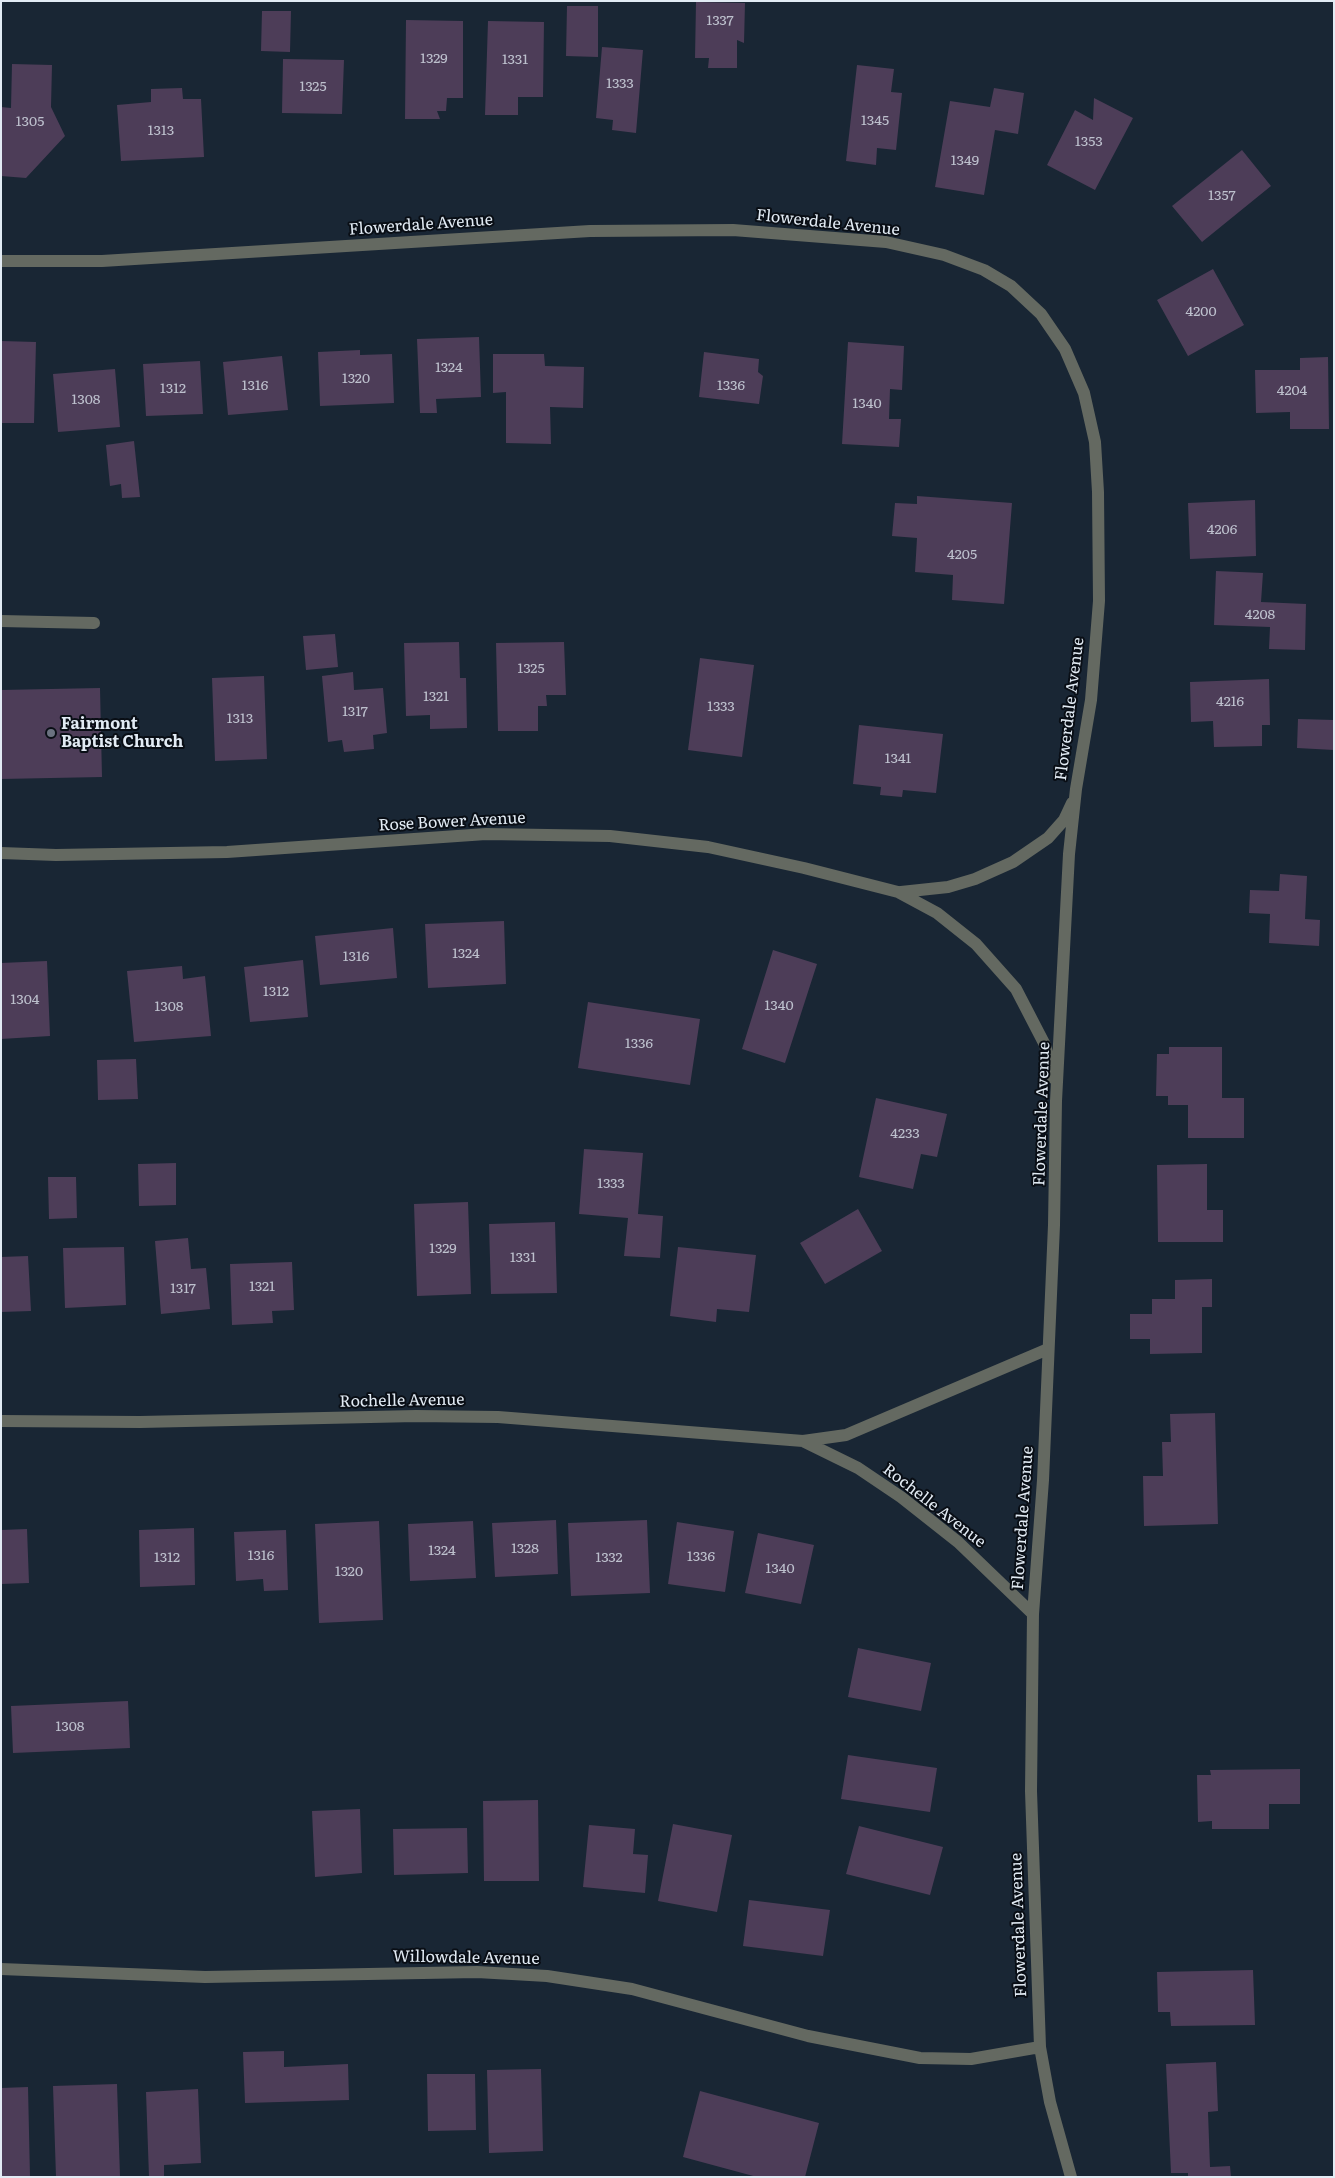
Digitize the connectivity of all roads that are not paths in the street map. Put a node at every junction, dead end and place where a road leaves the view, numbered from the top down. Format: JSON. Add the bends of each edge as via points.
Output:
{"nodes":[{"id":1,"x":1,"y":261,"type":"edge"},
{"id":2,"x":1,"y":621,"type":"edge"},
{"id":3,"x":94,"y":623,"type":"dead end"},
{"id":4,"x":1076,"y":789,"type":"junction"},
{"id":5,"x":1,"y":853,"type":"edge"},
{"id":6,"x":898,"y":892,"type":"junction"},
{"id":7,"x":1056,"y":1101,"type":"junction"},
{"id":8,"x":1048,"y":1349,"type":"junction"},
{"id":9,"x":1,"y":1420,"type":"edge"},
{"id":10,"x":803,"y":1441,"type":"junction"},
{"id":11,"x":1033,"y":1614,"type":"junction"},
{"id":12,"x":1,"y":1969,"type":"edge"},
{"id":13,"x":1040,"y":2047,"type":"junction"},
{"id":14,"x":1071,"y":2177,"type":"edge"}],
"edges":[{"from":1,"to":4,"type":"street","name":"Flowerdale Avenue","via":[[102,261],[590,231],[733,230],[886,242],[944,255],[984,270],[1011,286],[1041,314],[1065,349],[1084,393],[1095,442],[1099,601],[1090,700]]},
{"from":2,"to":3,"type":"street"},
{"from":4,"to":6,"type":"street","name":"Rose Bower Avenue","via":[[1064,820],[1048,838],[1013,862],[975,880],[948,887]]},
{"from":4,"to":7,"type":"street","name":"Flowerdale Avenue"},
{"from":5,"to":6,"type":"street","name":"Rose Bower Avenue","via":[[227,852],[486,834],[610,836],[708,847]]},
{"from":6,"to":7,"type":"street","name":"Rose Bower Avenue","via":[[962,931],[1016,989],[1045,1045]]},
{"from":7,"to":8,"type":"street","name":"Flowerdale Avenue"},
{"from":8,"to":10,"type":"street","name":"Rochelle Avenue","via":[[846,1435]]},
{"from":8,"to":11,"type":"street","name":"Flowerdale Avenue"},
{"from":9,"to":10,"type":"street","name":"Rochelle Avenue","via":[[140,1422],[498,1417]]},
{"from":10,"to":11,"type":"street","name":"Rochelle Avenue","via":[[858,1468],[902,1497],[958,1542]]},
{"from":11,"to":13,"type":"street","name":"Flowerdale Avenue","via":[[1031,1791]]},
{"from":12,"to":13,"type":"street","name":"Willowdale Avenue","via":[[205,1977],[477,1972],[547,1976],[632,1990],[808,2036],[920,2058],[971,2059]]},
{"from":13,"to":14,"type":"street","name":"Flowerdale Avenue","via":[[1050,2102]]}]}
